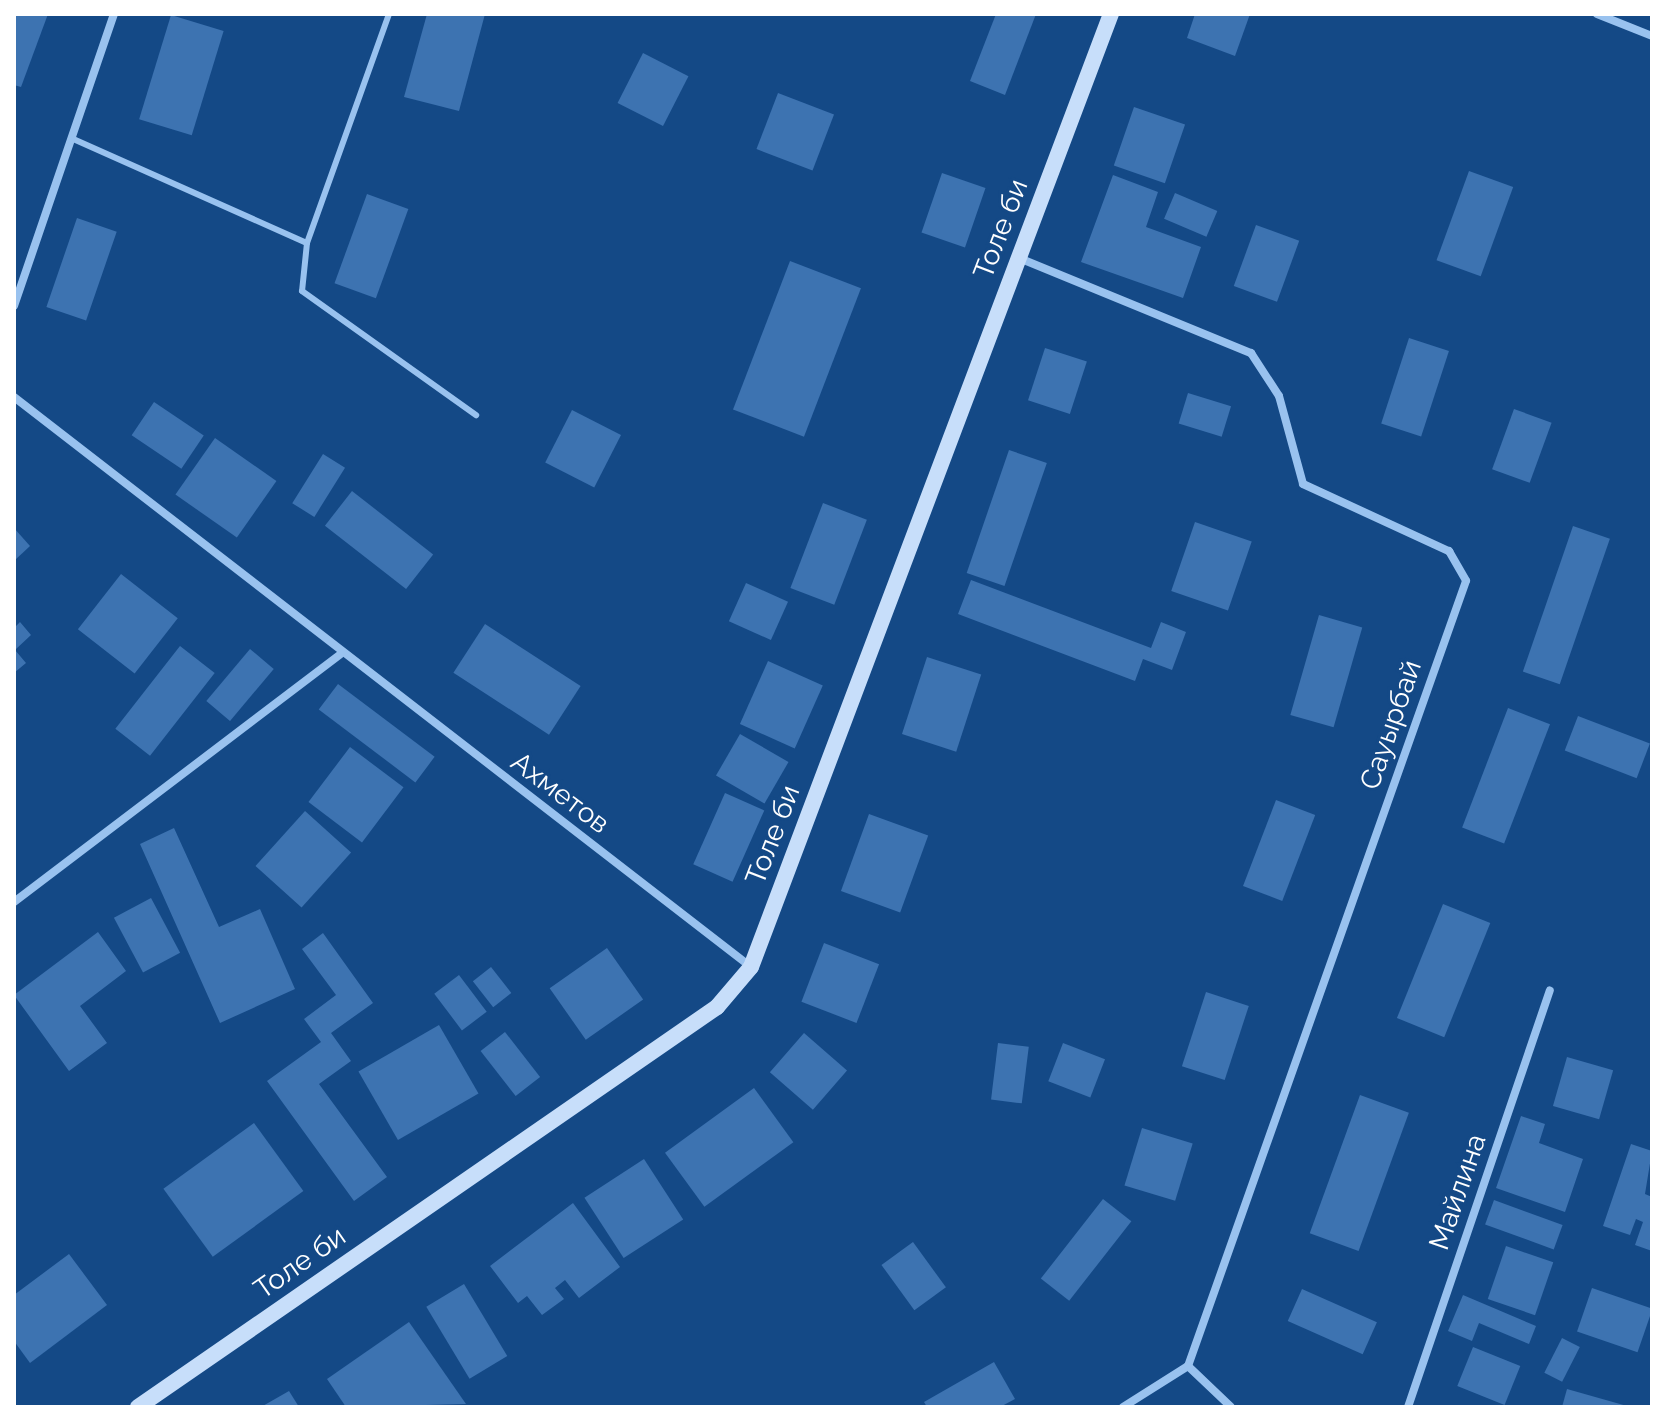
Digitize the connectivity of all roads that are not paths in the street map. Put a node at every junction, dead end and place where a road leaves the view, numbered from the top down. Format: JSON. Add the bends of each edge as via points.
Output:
{"nodes":[{"id":1,"x":114,"y":14,"type":"edge"},
{"id":2,"x":389,"y":14,"type":"edge"},
{"id":3,"x":1111,"y":14,"type":"edge"},
{"id":4,"x":1597,"y":14,"type":"edge"},
{"id":5,"x":1652,"y":36,"type":"edge"},
{"id":6,"x":71,"y":138,"type":"junction"},
{"id":7,"x":307,"y":243,"type":"junction"},
{"id":8,"x":1018,"y":258,"type":"junction"},
{"id":9,"x":14,"y":306,"type":"edge"},
{"id":10,"x":14,"y":397,"type":"edge"},
{"id":11,"x":476,"y":415,"type":"dead end"},
{"id":12,"x":341,"y":654,"type":"junction"},
{"id":13,"x":14,"y":902,"type":"edge"},
{"id":14,"x":751,"y":967,"type":"junction"},
{"id":15,"x":1550,"y":991,"type":"dead end"},
{"id":16,"x":1188,"y":1366,"type":"junction"},
{"id":17,"x":138,"y":1407,"type":"edge"},
{"id":18,"x":1123,"y":1407,"type":"edge"},
{"id":19,"x":1231,"y":1407,"type":"edge"},
{"id":20,"x":1408,"y":1407,"type":"edge"}],
"edges":[{"from":1,"to":6,"type":"street"},
{"from":2,"to":7,"type":"lane"},
{"from":3,"to":8,"type":"main road","name":"Толе би"},
{"from":4,"to":5,"type":"street"},
{"from":6,"to":7,"type":"lane"},
{"from":6,"to":9,"type":"street"},
{"from":7,"to":11,"type":"lane","via":[[302,291]]},
{"from":8,"to":14,"type":"main road","name":"Толе би"},
{"from":8,"to":16,"type":"street","name":"Сауырбай","via":[[1251,353],[1279,396],[1303,484],[1449,551],[1466,581]]},
{"from":10,"to":12,"type":"street","name":"Ахметов"},
{"from":12,"to":13,"type":"street"},
{"from":12,"to":14,"type":"street","name":"Ахметов"},
{"from":14,"to":17,"type":"main road","name":"Толе би","via":[[717,1007]]},
{"from":15,"to":20,"type":"street","name":"Майлина"},
{"from":16,"to":18,"type":"street"},
{"from":16,"to":19,"type":"street"}]}
